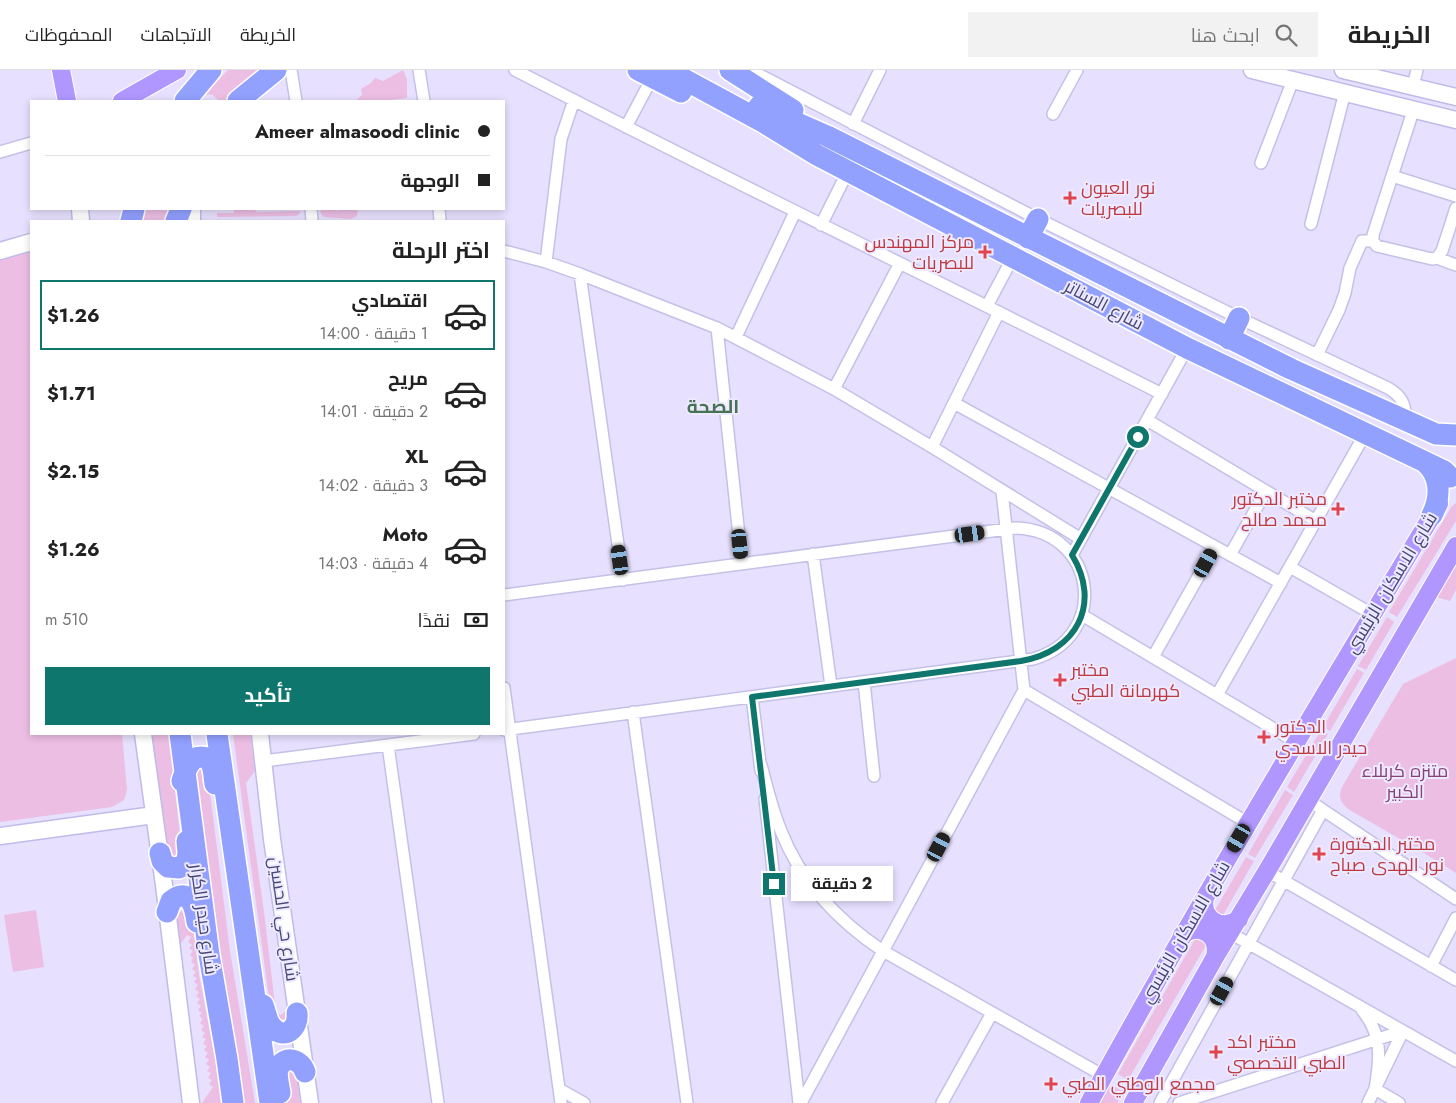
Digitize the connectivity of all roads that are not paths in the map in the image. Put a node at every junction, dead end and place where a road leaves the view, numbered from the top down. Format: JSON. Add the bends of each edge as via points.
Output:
{"nodes":[{"id":1,"x":52,"y":70,"type":"edge"},
{"id":2,"x":61,"y":70,"type":"edge"},
{"id":3,"x":176,"y":70,"type":"edge"},
{"id":4,"x":211,"y":70,"type":"edge"},
{"id":5,"x":276,"y":70,"type":"edge"},
{"id":6,"x":291,"y":70,"type":"edge"},
{"id":7,"x":419,"y":70,"type":"edge"},
{"id":8,"x":516,"y":70,"type":"edge"},
{"id":9,"x":691,"y":70,"type":"edge"},
{"id":10,"x":730,"y":70,"type":"edge"},
{"id":11,"x":750,"y":70,"type":"edge"},
{"id":12,"x":880,"y":70,"type":"edge"},
{"id":13,"x":1077,"y":70,"type":"edge"},
{"id":14,"x":1252,"y":70,"type":"edge"},
{"id":15,"x":1344,"y":70,"type":"edge"},
{"id":16,"x":652,"y":73,"type":"edge"},
{"id":17,"x":1415,"y":78,"type":"edge"},
{"id":18,"x":1293,"y":80,"type":"junction"},
{"id":19,"x":1345,"y":92,"type":"junction"},
{"id":20,"x":1456,"y":97,"type":"edge"},
{"id":21,"x":58,"y":100,"type":"edge"},
{"id":22,"x":67,"y":100,"type":"edge"},
{"id":23,"x":124,"y":100,"type":"edge"},
{"id":24,"x":186,"y":100,"type":"edge"},
{"id":25,"x":239,"y":100,"type":"edge"},
{"id":26,"x":296,"y":100,"type":"edge"},
{"id":27,"x":424,"y":100,"type":"edge"},
{"id":28,"x":574,"y":100,"type":"junction"},
{"id":29,"x":1414,"y":108,"type":"junction"},
{"id":30,"x":1053,"y":114,"type":"dead end"},
{"id":31,"x":766,"y":117,"type":"junction"},
{"id":32,"x":1456,"y":120,"type":"edge"},
{"id":33,"x":853,"y":124,"type":"junction"},
{"id":34,"x":626,"y":127,"type":"junction"},
{"id":35,"x":827,"y":136,"type":"junction"},
{"id":36,"x":30,"y":143,"type":"edge"},
{"id":37,"x":0,"y":152,"type":"edge"},
{"id":38,"x":817,"y":155,"type":"junction"},
{"id":39,"x":1261,"y":163,"type":"dead end"},
{"id":40,"x":848,"y":171,"type":"junction"},
{"id":41,"x":1392,"y":176,"type":"junction"},
{"id":42,"x":1456,"y":196,"type":"edge"},
{"id":43,"x":1456,"y":208,"type":"edge"},
{"id":44,"x":795,"y":212,"type":"junction"},
{"id":45,"x":1038,"y":219,"type":"junction"},
{"id":46,"x":1311,"y":224,"type":"dead end"},
{"id":47,"x":821,"y":225,"type":"junction"},
{"id":48,"x":1028,"y":238,"type":"junction"},
{"id":49,"x":1373,"y":241,"type":"junction"},
{"id":50,"x":30,"y":242,"type":"edge"},
{"id":51,"x":0,"y":251,"type":"edge"},
{"id":52,"x":505,"y":251,"type":"edge"},
{"id":53,"x":1013,"y":257,"type":"junction"},
{"id":54,"x":1437,"y":258,"type":"junction"},
{"id":55,"x":546,"y":262,"type":"junction"},
{"id":56,"x":900,"y":263,"type":"junction"},
{"id":57,"x":1456,"y":265,"type":"edge"},
{"id":58,"x":580,"y":274,"type":"junction"},
{"id":59,"x":988,"y":306,"type":"junction"},
{"id":60,"x":999,"y":312,"type":"junction"},
{"id":61,"x":1239,"y":318,"type":"junction"},
{"id":62,"x":717,"y":328,"type":"junction"},
{"id":63,"x":736,"y":337,"type":"junction"},
{"id":64,"x":1229,"y":339,"type":"junction"},
{"id":65,"x":1187,"y":348,"type":"junction"},
{"id":66,"x":1317,"y":355,"type":"junction"},
{"id":67,"x":1291,"y":369,"type":"junction"},
{"id":68,"x":1324,"y":385,"type":"junction"},
{"id":69,"x":834,"y":389,"type":"junction"},
{"id":70,"x":1278,"y":391,"type":"junction"},
{"id":71,"x":1162,"y":394,"type":"junction"},
{"id":72,"x":954,"y":403,"type":"junction"},
{"id":73,"x":1313,"y":408,"type":"junction"},
{"id":74,"x":1147,"y":420,"type":"junction"},
{"id":75,"x":1405,"y":420,"type":"junction"},
{"id":76,"x":1365,"y":434,"type":"junction"},
{"id":77,"x":1455,"y":434,"type":"edge"},
{"id":78,"x":932,"y":447,"type":"junction"},
{"id":79,"x":1420,"y":459,"type":"junction"},
{"id":80,"x":1452,"y":481,"type":"edge"},
{"id":81,"x":1109,"y":489,"type":"junction"},
{"id":82,"x":1002,"y":491,"type":"junction"},
{"id":83,"x":1266,"y":491,"type":"junction"},
{"id":84,"x":1432,"y":515,"type":"junction"},
{"id":85,"x":1316,"y":521,"type":"junction"},
{"id":86,"x":1006,"y":529,"type":"junction"},
{"id":87,"x":1081,"y":539,"type":"junction"},
{"id":88,"x":1456,"y":546,"type":"edge"},
{"id":89,"x":1214,"y":547,"type":"junction"},
{"id":90,"x":812,"y":554,"type":"junction"},
{"id":91,"x":1072,"y":555,"type":"junction"},
{"id":92,"x":1230,"y":555,"type":"junction"},
{"id":93,"x":742,"y":564,"type":"junction"},
{"id":94,"x":1290,"y":567,"type":"junction"},
{"id":95,"x":623,"y":580,"type":"junction"},
{"id":96,"x":1281,"y":583,"type":"junction"},
{"id":97,"x":505,"y":596,"type":"edge"},
{"id":98,"x":1372,"y":614,"type":"junction"},
{"id":99,"x":1082,"y":615,"type":"junction"},
{"id":100,"x":1153,"y":657,"type":"junction"},
{"id":101,"x":1021,"y":661,"type":"junction"},
{"id":102,"x":864,"y":682,"type":"junction"},
{"id":103,"x":830,"y":686,"type":"junction"},
{"id":104,"x":1024,"y":690,"type":"junction"},
{"id":105,"x":1217,"y":695,"type":"junction"},
{"id":106,"x":752,"y":697,"type":"junction"},
{"id":107,"x":505,"y":702,"type":"edge"},
{"id":108,"x":633,"y":712,"type":"junction"},
{"id":109,"x":507,"y":729,"type":"edge"},
{"id":110,"x":143,"y":735,"type":"edge"},
{"id":111,"x":180,"y":735,"type":"edge"},
{"id":112,"x":217,"y":735,"type":"edge"},
{"id":113,"x":260,"y":735,"type":"edge"},
{"id":114,"x":466,"y":735,"type":"edge"},
{"id":115,"x":1296,"y":742,"type":"junction"},
{"id":116,"x":388,"y":745,"type":"junction"},
{"id":117,"x":264,"y":762,"type":"junction"},
{"id":118,"x":761,"y":765,"type":"junction"},
{"id":119,"x":184,"y":773,"type":"junction"},
{"id":120,"x":874,"y":776,"type":"dead end"},
{"id":121,"x":1308,"y":800,"type":"junction"},
{"id":122,"x":1323,"y":810,"type":"junction"},
{"id":123,"x":154,"y":815,"type":"junction"},
{"id":124,"x":1248,"y":823,"type":"junction"},
{"id":125,"x":0,"y":836,"type":"edge"},
{"id":126,"x":160,"y":853,"type":"joint"},
{"id":127,"x":1267,"y":871,"type":"junction"},
{"id":128,"x":1284,"y":881,"type":"junction"},
{"id":129,"x":239,"y":886,"type":"junction"},
{"id":130,"x":172,"y":890,"type":"junction"},
{"id":131,"x":1205,"y":897,"type":"junction"},
{"id":132,"x":1456,"y":899,"type":"edge"},
{"id":133,"x":1456,"y":918,"type":"edge"},
{"id":134,"x":1235,"y":926,"type":"junction"},
{"id":135,"x":1182,"y":935,"type":"junction"},
{"id":136,"x":1249,"y":943,"type":"junction"},
{"id":137,"x":883,"y":951,"type":"junction"},
{"id":138,"x":209,"y":955,"type":"junction"},
{"id":139,"x":1215,"y":957,"type":"junction"},
{"id":140,"x":1431,"y":966,"type":"junction"},
{"id":141,"x":253,"y":978,"type":"junction"},
{"id":142,"x":1456,"y":980,"type":"edge"},
{"id":143,"x":1357,"y":1005,"type":"junction"},
{"id":144,"x":297,"y":1013,"type":"joint"},
{"id":145,"x":992,"y":1013,"type":"junction"},
{"id":146,"x":1403,"y":1031,"type":"junction"},
{"id":147,"x":1377,"y":1040,"type":"junction"},
{"id":148,"x":295,"y":1052,"type":"junction"},
{"id":149,"x":1456,"y":1061,"type":"edge"},
{"id":150,"x":1104,"y":1076,"type":"junction"},
{"id":151,"x":559,"y":1089,"type":"junction"},
{"id":152,"x":1375,"y":1089,"type":"junction"},
{"id":153,"x":1138,"y":1101,"type":"edge"},
{"id":154,"x":191,"y":1103,"type":"edge"},
{"id":155,"x":233,"y":1103,"type":"edge"},
{"id":156,"x":270,"y":1103,"type":"edge"},
{"id":157,"x":281,"y":1103,"type":"edge"},
{"id":158,"x":310,"y":1103,"type":"edge"},
{"id":159,"x":438,"y":1103,"type":"edge"},
{"id":160,"x":561,"y":1103,"type":"edge"},
{"id":161,"x":584,"y":1103,"type":"edge"},
{"id":162,"x":686,"y":1103,"type":"edge"},
{"id":163,"x":800,"y":1103,"type":"edge"},
{"id":164,"x":942,"y":1103,"type":"edge"},
{"id":165,"x":1089,"y":1103,"type":"edge"},
{"id":166,"x":1160,"y":1103,"type":"edge"},
{"id":167,"x":1179,"y":1103,"type":"edge"},
{"id":168,"x":1368,"y":1103,"type":"edge"},
{"id":169,"x":1399,"y":1103,"type":"edge"}],
"edges":[{"from":1,"to":21,"type":"main road"},
{"from":2,"to":22,"type":"main road"},
{"from":3,"to":23,"type":"main road"},
{"from":4,"to":24,"type":"highway"},
{"from":5,"to":25,"type":"highway"},
{"from":6,"to":26,"type":"street"},
{"from":7,"to":27,"type":"street"},
{"from":8,"to":28,"type":"street"},
{"from":9,"to":31,"type":"highway"},
{"from":10,"to":35,"type":"highway","via":[[783,103]]},
{"from":11,"to":33,"type":"street"},
{"from":12,"to":33,"type":"street"},
{"from":13,"to":30,"type":"street"},
{"from":14,"to":18,"type":"main road"},
{"from":15,"to":17,"type":"main road"},
{"from":16,"to":31,"type":"highway"},
{"from":16,"to":34,"type":"street"},
{"from":16,"to":38,"type":"highway","via":[[757,131]]},
{"from":17,"to":20,"type":"main road"},
{"from":18,"to":19,"type":"main road"},
{"from":18,"to":39,"type":"street"},
{"from":19,"to":29,"type":"main road"},
{"from":19,"to":46,"type":"street"},
{"from":28,"to":34,"type":"street"},
{"from":28,"to":55,"type":"street","via":[[560,139]]},
{"from":29,"to":32,"type":"main road"},
{"from":29,"to":41,"type":"street"},
{"from":31,"to":35,"type":"highway","name":"شارع السناتر"},
{"from":31,"to":38,"type":"highway","name":"شارع السناتر"},
{"from":33,"to":45,"type":"street"},
{"from":34,"to":44,"type":"street"},
{"from":35,"to":48,"type":"highway","name":"شارع السناتر"},
{"from":36,"to":37,"type":"street"},
{"from":38,"to":40,"type":"highway","name":"شارع السناتر"},
{"from":40,"to":47,"type":"street"},
{"from":40,"to":53,"type":"highway","name":"شارع السناتر"},
{"from":41,"to":42,"type":"street"},
{"from":41,"to":49,"type":"street"},
{"from":43,"to":54,"type":"street"},
{"from":44,"to":47,"type":"street"},
{"from":44,"to":63,"type":"street"},
{"from":45,"to":48,"type":"highway"},
{"from":45,"to":61,"type":"street"},
{"from":47,"to":56,"type":"street"},
{"from":48,"to":64,"type":"highway","name":"شارع السناتر"},
{"from":49,"to":54,"type":"street","via":[[1377,246]]},
{"from":49,"to":66,"type":"street","via":[[1362,240],[1350,268],[1339,310]]},
{"from":50,"to":51,"type":"main road"},
{"from":52,"to":55,"type":"street"},
{"from":53,"to":59,"type":"street"},
{"from":53,"to":65,"type":"highway","name":"شارع السناتر"},
{"from":54,"to":57,"type":"street"},
{"from":55,"to":58,"type":"street"},
{"from":56,"to":59,"type":"street"},
{"from":56,"to":69,"type":"street"},
{"from":58,"to":62,"type":"street"},
{"from":58,"to":95,"type":"street"},
{"from":59,"to":60,"type":"street"},
{"from":60,"to":71,"type":"street"},
{"from":60,"to":72,"type":"street"},
{"from":61,"to":64,"type":"highway"},
{"from":61,"to":66,"type":"street"},
{"from":62,"to":63,"type":"street"},
{"from":62,"to":93,"type":"street"},
{"from":63,"to":69,"type":"street"},
{"from":64,"to":67,"type":"highway","name":"شارع السناتر"},
{"from":65,"to":70,"type":"highway","name":"شارع السناتر"},
{"from":65,"to":71,"type":"street"},
{"from":66,"to":75,"type":"street","via":[[1395,393],[1404,405]]},
{"from":67,"to":68,"type":"highway","name":"شارع السناتر"},
{"from":67,"to":70,"type":"highway","via":[[1296,376],[1296,385],[1287,392]]},
{"from":68,"to":73,"type":"highway","via":[[1315,385],[1308,392],[1308,401]]},
{"from":68,"to":75,"type":"highway","name":"شارع السناتر"},
{"from":69,"to":78,"type":"street"},
{"from":70,"to":73,"type":"highway","name":"شارع السناتر"},
{"from":71,"to":74,"type":"street"},
{"from":72,"to":78,"type":"street"},
{"from":72,"to":81,"type":"street"},
{"from":73,"to":76,"type":"highway","name":"شارع السناتر"},
{"from":74,"to":81,"type":"street"},
{"from":74,"to":83,"type":"street"},
{"from":75,"to":77,"type":"highway","name":"شارع السناتر","via":[[1436,434]]},
{"from":76,"to":79,"type":"highway","name":"شارع السناتر"},
{"from":76,"to":85,"type":"street"},
{"from":77,"to":80,"type":"highway","via":[[1447,461]]},
{"from":78,"to":82,"type":"street"},
{"from":79,"to":80,"type":"highway","name":"شارع السناتر","via":[[1444,471]]},
{"from":79,"to":84,"type":"highway","via":[[1432,470],[1437,483],[1438,498]]},
{"from":80,"to":84,"type":"main road","name":"شارع الاسكان الرئيسي"},
{"from":81,"to":87,"type":"street"},
{"from":81,"to":89,"type":"street"},
{"from":82,"to":86,"type":"street"},
{"from":82,"to":87,"type":"street"},
{"from":83,"to":85,"type":"street"},
{"from":83,"to":92,"type":"street"},
{"from":84,"to":98,"type":"main road","name":"شارع الاسكان الرئيسي"},
{"from":85,"to":94,"type":"street"},
{"from":86,"to":90,"type":"street"},
{"from":86,"to":91,"type":"street","via":[[1041,532],[1058,541]]},
{"from":86,"to":101,"type":"street"},
{"from":87,"to":91,"type":"street"},
{"from":88,"to":121,"type":"main road","name":"شارع الاسكان الرئيسي"},
{"from":89,"to":92,"type":"street"},
{"from":89,"to":100,"type":"street"},
{"from":90,"to":93,"type":"street"},
{"from":90,"to":103,"type":"street"},
{"from":91,"to":99,"type":"street","via":[[1084,585]]},
{"from":92,"to":96,"type":"street"},
{"from":93,"to":95,"type":"street"},
{"from":94,"to":96,"type":"street"},
{"from":94,"to":98,"type":"street"},
{"from":95,"to":97,"type":"street"},
{"from":96,"to":105,"type":"street"},
{"from":98,"to":115,"type":"main road","name":"شارع الاسكان الرئيسي"},
{"from":99,"to":100,"type":"street"},
{"from":99,"to":101,"type":"street","via":[[1062,645],[1041,657]]},
{"from":100,"to":105,"type":"street"},
{"from":101,"to":102,"type":"street"},
{"from":101,"to":104,"type":"street"},
{"from":102,"to":103,"type":"street"},
{"from":102,"to":120,"type":"street"},
{"from":103,"to":106,"type":"street"},
{"from":104,"to":124,"type":"street"},
{"from":104,"to":137,"type":"street"},
{"from":105,"to":115,"type":"street"},
{"from":106,"to":108,"type":"street"},
{"from":106,"to":118,"type":"street"},
{"from":107,"to":109,"type":"street"},
{"from":108,"to":109,"type":"street"},
{"from":108,"to":162,"type":"street"},
{"from":109,"to":151,"type":"street"},
{"from":110,"to":123,"type":"main road"},
{"from":111,"to":119,"type":"highway","name":"شارع حيدر الكرار"},
{"from":112,"to":129,"type":"highway"},
{"from":113,"to":117,"type":"main road","name":"شارع حي الحسين"},
{"from":114,"to":116,"type":"street"},
{"from":115,"to":124,"type":"main road","name":"شارع الاسكان الرئيسي"},
{"from":116,"to":117,"type":"street"},
{"from":116,"to":159,"type":"street"},
{"from":117,"to":144,"type":"main road","name":"شارع حي الحسين"},
{"from":118,"to":137,"type":"street","via":[[781,833],[800,869],[841,919]]},
{"from":118,"to":163,"type":"street"},
{"from":119,"to":129,"type":"highway","via":[[197,758],[205,757],[211,762],[224,834]]},
{"from":119,"to":130,"type":"highway","via":[[180,795],[188,858]]},
{"from":119,"to":138,"type":"highway","name":"شارع حيدر الكرار"},
{"from":121,"to":122,"type":"street"},
{"from":121,"to":127,"type":"main road","name":"شارع الاسكان الرئيسي"},
{"from":122,"to":128,"type":"street"},
{"from":122,"to":132,"type":"street"},
{"from":123,"to":125,"type":"main road"},
{"from":123,"to":126,"type":"main road"},
{"from":124,"to":131,"type":"main road","name":"شارع الاسكان الرئيسي"},
{"from":126,"to":130,"type":"highway","via":[[168,867]]},
{"from":127,"to":128,"type":"street"},
{"from":127,"to":134,"type":"main road","name":"شارع الاسكان الرئيسي"},
{"from":128,"to":136,"type":"street"},
{"from":128,"to":140,"type":"street"},
{"from":129,"to":141,"type":"highway"},
{"from":130,"to":138,"type":"highway","via":[[194,904],[200,937]]},
{"from":130,"to":154,"type":"main road"},
{"from":131,"to":134,"type":"main road","via":[[1204,908],[1213,922],[1235,922]]},
{"from":131,"to":135,"type":"main road","name":"شارع الاسكان الرئيسي"},
{"from":133,"to":140,"type":"street"},
{"from":134,"to":136,"type":"street"},
{"from":134,"to":139,"type":"main road","name":"شارع الاسكان الرئيسي"},
{"from":135,"to":139,"type":"main road","via":[[1193,929],[1210,934],[1216,945]]},
{"from":135,"to":150,"type":"main road","name":"شارع الاسكان الرئيسي"},
{"from":136,"to":143,"type":"street"},
{"from":136,"to":166,"type":"street"},
{"from":137,"to":145,"type":"street"},
{"from":137,"to":163,"type":"street"},
{"from":138,"to":155,"type":"highway","name":"شارع حيدر الكرار"},
{"from":139,"to":153,"type":"main road","name":"شارع الاسكان الرئيسي"},
{"from":140,"to":142,"type":"street"},
{"from":141,"to":148,"type":"highway","via":[[270,1024]]},
{"from":141,"to":156,"type":"highway"},
{"from":143,"to":146,"type":"street"},
{"from":143,"to":147,"type":"street","via":[[1370,1022]]},
{"from":144,"to":148,"type":"highway","via":[[293,1029]]},
{"from":145,"to":150,"type":"street"},
{"from":145,"to":164,"type":"street"},
{"from":146,"to":147,"type":"street"},
{"from":146,"to":149,"type":"street"},
{"from":146,"to":152,"type":"street"},
{"from":147,"to":152,"type":"street","via":[[1380,1063]]},
{"from":147,"to":167,"type":"street"},
{"from":148,"to":157,"type":"highway","via":[[277,1072]]},
{"from":148,"to":158,"type":"main road"},
{"from":150,"to":165,"type":"main road","name":"شارع الاسكان الرئيسي"},
{"from":151,"to":160,"type":"street"},
{"from":151,"to":161,"type":"street"},
{"from":152,"to":168,"type":"street"},
{"from":152,"to":169,"type":"street"}]}
